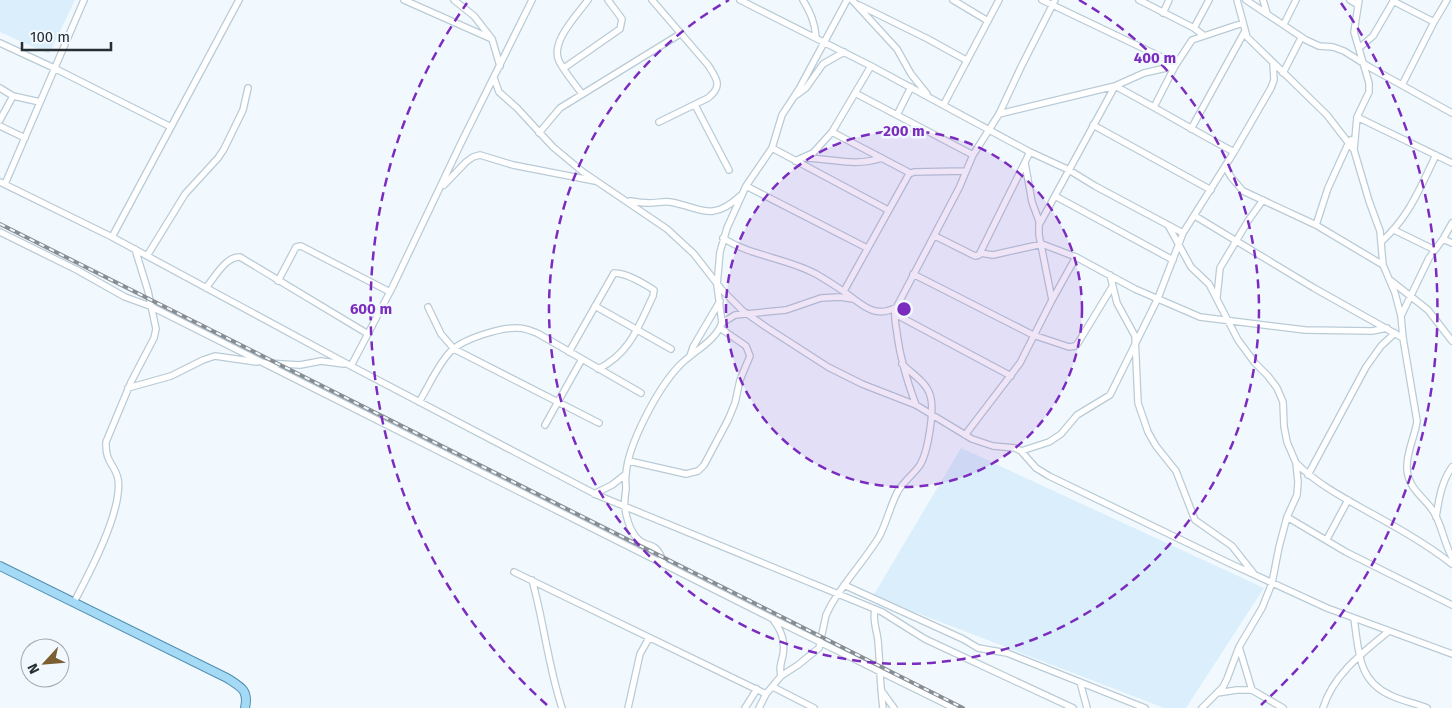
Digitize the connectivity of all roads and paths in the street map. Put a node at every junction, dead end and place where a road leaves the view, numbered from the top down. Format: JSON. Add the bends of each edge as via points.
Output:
{"nodes":[{"id":1,"x":84,"y":0,"type":"edge"},
{"id":2,"x":239,"y":0,"type":"edge"},
{"id":3,"x":404,"y":0,"type":"edge"},
{"id":4,"x":455,"y":0,"type":"edge"},
{"id":5,"x":532,"y":0,"type":"edge"},
{"id":6,"x":588,"y":0,"type":"edge"},
{"id":7,"x":608,"y":0,"type":"edge"},
{"id":8,"x":652,"y":0,"type":"edge"},
{"id":9,"x":740,"y":0,"type":"edge"},
{"id":10,"x":802,"y":0,"type":"edge"},
{"id":11,"x":847,"y":0,"type":"edge"},
{"id":12,"x":952,"y":0,"type":"edge"},
{"id":13,"x":999,"y":0,"type":"edge"},
{"id":14,"x":1042,"y":0,"type":"edge"},
{"id":15,"x":1139,"y":0,"type":"edge"},
{"id":16,"x":1169,"y":0,"type":"edge"},
{"id":17,"x":1209,"y":0,"type":"edge"},
{"id":18,"x":1237,"y":0,"type":"edge"},
{"id":19,"x":1246,"y":0,"type":"edge"},
{"id":20,"x":1263,"y":0,"type":"edge"},
{"id":21,"x":1296,"y":0,"type":"edge"},
{"id":22,"x":1350,"y":0,"type":"edge"},
{"id":23,"x":1394,"y":0,"type":"edge"},
{"id":24,"x":1450,"y":0,"type":"edge"},
{"id":25,"x":854,"y":2,"type":"edge"},
{"id":26,"x":1359,"y":2,"type":"edge"},
{"id":27,"x":1054,"y":3,"type":"edge"},
{"id":28,"x":1163,"y":12,"type":"junction"},
{"id":29,"x":1267,"y":13,"type":"junction"},
{"id":30,"x":988,"y":21,"type":"junction"},
{"id":31,"x":1434,"y":22,"type":"junction"},
{"id":32,"x":1243,"y":23,"type":"junction"},
{"id":33,"x":1284,"y":24,"type":"junction"},
{"id":34,"x":1194,"y":28,"type":"junction"},
{"id":35,"x":1244,"y":31,"type":"junction"},
{"id":36,"x":680,"y":34,"type":"junction"},
{"id":37,"x":1203,"y":35,"type":"junction"},
{"id":38,"x":816,"y":37,"type":"junction"},
{"id":39,"x":1301,"y":38,"type":"junction"},
{"id":40,"x":492,"y":39,"type":"junction"},
{"id":41,"x":824,"y":42,"type":"junction"},
{"id":42,"x":0,"y":43,"type":"edge"},
{"id":43,"x":1358,"y":48,"type":"junction"},
{"id":44,"x":844,"y":52,"type":"junction"},
{"id":45,"x":966,"y":60,"type":"junction"},
{"id":46,"x":1363,"y":62,"type":"junction"},
{"id":47,"x":1273,"y":63,"type":"junction"},
{"id":48,"x":1176,"y":65,"type":"junction"},
{"id":49,"x":500,"y":66,"type":"junction"},
{"id":50,"x":871,"y":66,"type":"junction"},
{"id":51,"x":54,"y":68,"type":"junction"},
{"id":52,"x":564,"y":68,"type":"junction"},
{"id":53,"x":1283,"y":73,"type":"junction"},
{"id":54,"x":494,"y":78,"type":"junction"},
{"id":55,"x":1402,"y":85,"type":"junction"},
{"id":56,"x":1115,"y":86,"type":"junction"},
{"id":57,"x":0,"y":88,"type":"edge"},
{"id":58,"x":248,"y":88,"type":"dead end"},
{"id":59,"x":911,"y":88,"type":"junction"},
{"id":60,"x":855,"y":93,"type":"junction"},
{"id":61,"x":582,"y":94,"type":"junction"},
{"id":62,"x":13,"y":96,"type":"junction"},
{"id":63,"x":929,"y":97,"type":"junction"},
{"id":64,"x":794,"y":98,"type":"junction"},
{"id":65,"x":40,"y":102,"type":"junction"},
{"id":66,"x":944,"y":104,"type":"junction"},
{"id":67,"x":695,"y":105,"type":"junction"},
{"id":68,"x":1154,"y":107,"type":"junction"},
{"id":69,"x":999,"y":114,"type":"junction"},
{"id":70,"x":1452,"y":114,"type":"edge"},
{"id":71,"x":897,"y":116,"type":"junction"},
{"id":72,"x":1357,"y":117,"type":"junction"},
{"id":73,"x":0,"y":120,"type":"edge"},
{"id":74,"x":659,"y":122,"type":"dead end"},
{"id":75,"x":0,"y":126,"type":"edge"},
{"id":76,"x":1093,"y":126,"type":"junction"},
{"id":77,"x":171,"y":127,"type":"junction"},
{"id":78,"x":989,"y":129,"type":"junction"},
{"id":79,"x":1191,"y":129,"type":"junction"},
{"id":80,"x":832,"y":132,"type":"junction"},
{"id":81,"x":539,"y":133,"type":"junction"},
{"id":82,"x":1354,"y":137,"type":"junction"},
{"id":83,"x":24,"y":138,"type":"junction"},
{"id":84,"x":1349,"y":142,"type":"junction"},
{"id":85,"x":772,"y":148,"type":"junction"},
{"id":86,"x":1354,"y":150,"type":"junction"},
{"id":87,"x":1030,"y":152,"type":"junction"},
{"id":88,"x":1234,"y":152,"type":"junction"},
{"id":89,"x":973,"y":155,"type":"junction"},
{"id":90,"x":1436,"y":155,"type":"junction"},
{"id":91,"x":804,"y":158,"type":"junction"},
{"id":92,"x":882,"y":158,"type":"junction"},
{"id":93,"x":795,"y":161,"type":"junction"},
{"id":94,"x":1025,"y":163,"type":"junction"},
{"id":95,"x":1452,"y":163,"type":"edge"},
{"id":96,"x":1225,"y":166,"type":"junction"},
{"id":97,"x":730,"y":170,"type":"dead end"},
{"id":98,"x":1069,"y":170,"type":"junction"},
{"id":99,"x":965,"y":171,"type":"junction"},
{"id":100,"x":910,"y":173,"type":"junction"},
{"id":101,"x":599,"y":182,"type":"junction"},
{"id":102,"x":2,"y":183,"type":"edge"},
{"id":103,"x":746,"y":186,"type":"junction"},
{"id":104,"x":439,"y":190,"type":"junction"},
{"id":105,"x":1211,"y":190,"type":"junction"},
{"id":106,"x":743,"y":193,"type":"junction"},
{"id":107,"x":1055,"y":196,"type":"junction"},
{"id":108,"x":626,"y":200,"type":"junction"},
{"id":109,"x":1263,"y":200,"type":"junction"},
{"id":110,"x":888,"y":210,"type":"junction"},
{"id":111,"x":1195,"y":216,"type":"junction"},
{"id":112,"x":1452,"y":222,"type":"edge"},
{"id":113,"x":1040,"y":225,"type":"junction"},
{"id":114,"x":1316,"y":225,"type":"junction"},
{"id":115,"x":1168,"y":226,"type":"junction"},
{"id":116,"x":1394,"y":230,"type":"junction"},
{"id":117,"x":0,"y":232,"type":"edge"},
{"id":118,"x":1184,"y":233,"type":"junction"},
{"id":119,"x":934,"y":236,"type":"junction"},
{"id":120,"x":112,"y":237,"type":"junction"},
{"id":121,"x":723,"y":238,"type":"junction"},
{"id":122,"x":1443,"y":239,"type":"junction"},
{"id":123,"x":1236,"y":241,"type":"junction"},
{"id":124,"x":1381,"y":242,"type":"junction"},
{"id":125,"x":1179,"y":243,"type":"junction"},
{"id":126,"x":1452,"y":243,"type":"edge"},
{"id":127,"x":1042,"y":244,"type":"junction"},
{"id":128,"x":867,"y":248,"type":"junction"},
{"id":129,"x":135,"y":249,"type":"junction"},
{"id":130,"x":1436,"y":250,"type":"junction"},
{"id":131,"x":980,"y":253,"type":"junction"},
{"id":132,"x":146,"y":256,"type":"junction"},
{"id":133,"x":1076,"y":257,"type":"junction"},
{"id":134,"x":1173,"y":260,"type":"junction"},
{"id":135,"x":1383,"y":265,"type":"junction"},
{"id":136,"x":913,"y":274,"type":"junction"},
{"id":137,"x":1110,"y":275,"type":"junction"},
{"id":138,"x":1389,"y":279,"type":"junction"},
{"id":139,"x":278,"y":281,"type":"junction"},
{"id":140,"x":717,"y":285,"type":"junction"},
{"id":141,"x":1112,"y":287,"type":"junction"},
{"id":142,"x":206,"y":288,"type":"junction"},
{"id":143,"x":844,"y":291,"type":"junction"},
{"id":144,"x":390,"y":292,"type":"junction"},
{"id":145,"x":1411,"y":296,"type":"junction"},
{"id":146,"x":1158,"y":298,"type":"junction"},
{"id":147,"x":853,"y":299,"type":"junction"},
{"id":148,"x":1217,"y":299,"type":"junction"},
{"id":149,"x":1052,"y":300,"type":"junction"},
{"id":150,"x":720,"y":301,"type":"junction"},
{"id":151,"x":150,"y":306,"type":"junction"},
{"id":152,"x":595,"y":306,"type":"junction"},
{"id":153,"x":428,"y":307,"type":"dead end"},
{"id":154,"x":896,"y":310,"type":"junction"},
{"id":155,"x":746,"y":313,"type":"junction"},
{"id":156,"x":1401,"y":316,"type":"junction"},
{"id":157,"x":1228,"y":321,"type":"junction"},
{"id":158,"x":721,"y":326,"type":"junction"},
{"id":159,"x":1386,"y":328,"type":"junction"},
{"id":160,"x":636,"y":329,"type":"junction"},
{"id":161,"x":1395,"y":333,"type":"junction"},
{"id":162,"x":368,"y":334,"type":"junction"},
{"id":163,"x":1033,"y":335,"type":"junction"},
{"id":164,"x":1403,"y":338,"type":"junction"},
{"id":165,"x":1452,"y":342,"type":"edge"},
{"id":166,"x":1136,"y":343,"type":"junction"},
{"id":167,"x":454,"y":349,"type":"junction"},
{"id":168,"x":671,"y":349,"type":"dead end"},
{"id":169,"x":569,"y":352,"type":"junction"},
{"id":170,"x":690,"y":356,"type":"junction"},
{"id":171,"x":582,"y":360,"type":"junction"},
{"id":172,"x":262,"y":362,"type":"junction"},
{"id":173,"x":902,"y":364,"type":"junction"},
{"id":174,"x":350,"y":365,"type":"junction"},
{"id":175,"x":598,"y":369,"type":"junction"},
{"id":176,"x":1011,"y":376,"type":"junction"},
{"id":177,"x":128,"y":388,"type":"junction"},
{"id":178,"x":641,"y":393,"type":"dead end"},
{"id":179,"x":419,"y":402,"type":"junction"},
{"id":180,"x":558,"y":402,"type":"junction"},
{"id":181,"x":916,"y":405,"type":"junction"},
{"id":182,"x":931,"y":413,"type":"junction"},
{"id":183,"x":599,"y":423,"type":"dead end"},
{"id":184,"x":545,"y":425,"type":"dead end"},
{"id":185,"x":965,"y":435,"type":"junction"},
{"id":186,"x":1021,"y":451,"type":"junction"},
{"id":187,"x":629,"y":461,"type":"junction"},
{"id":188,"x":1296,"y":463,"type":"junction"},
{"id":189,"x":1452,"y":468,"type":"edge"},
{"id":190,"x":626,"y":474,"type":"junction"},
{"id":191,"x":1308,"y":475,"type":"junction"},
{"id":192,"x":594,"y":494,"type":"junction"},
{"id":193,"x":1348,"y":500,"type":"junction"},
{"id":194,"x":625,"y":507,"type":"junction"},
{"id":195,"x":1287,"y":517,"type":"junction"},
{"id":196,"x":1436,"y":517,"type":"junction"},
{"id":197,"x":1327,"y":539,"type":"junction"},
{"id":198,"x":1451,"y":555,"type":"edge"},
{"id":199,"x":664,"y":564,"type":"junction"},
{"id":200,"x":1452,"y":564,"type":"edge"},
{"id":201,"x":0,"y":566,"type":"edge"},
{"id":202,"x":514,"y":572,"type":"dead end"},
{"id":203,"x":1255,"y":575,"type":"junction"},
{"id":204,"x":532,"y":580,"type":"junction"},
{"id":205,"x":1272,"y":583,"type":"junction"},
{"id":206,"x":844,"y":585,"type":"junction"},
{"id":207,"x":838,"y":594,"type":"junction"},
{"id":208,"x":74,"y":602,"type":"junction"},
{"id":209,"x":1452,"y":605,"type":"edge"},
{"id":210,"x":875,"y":610,"type":"junction"},
{"id":211,"x":773,"y":619,"type":"junction"},
{"id":212,"x":1354,"y":619,"type":"junction"},
{"id":213,"x":1389,"y":631,"type":"junction"},
{"id":214,"x":649,"y":638,"type":"junction"},
{"id":215,"x":821,"y":642,"type":"junction"},
{"id":216,"x":1239,"y":647,"type":"junction"},
{"id":217,"x":1452,"y":654,"type":"edge"},
{"id":218,"x":1359,"y":657,"type":"junction"},
{"id":219,"x":879,"y":672,"type":"junction"},
{"id":220,"x":781,"y":676,"type":"junction"},
{"id":221,"x":1080,"y":682,"type":"junction"},
{"id":222,"x":773,"y":687,"type":"junction"},
{"id":223,"x":880,"y":688,"type":"junction"},
{"id":224,"x":757,"y":689,"type":"junction"},
{"id":225,"x":1252,"y":690,"type":"junction"},
{"id":226,"x":1217,"y":693,"type":"junction"},
{"id":227,"x":766,"y":694,"type":"junction"},
{"id":228,"x":245,"y":708,"type":"edge"},
{"id":229,"x":562,"y":708,"type":"edge"},
{"id":230,"x":628,"y":708,"type":"edge"},
{"id":231,"x":745,"y":708,"type":"edge"},
{"id":232,"x":759,"y":708,"type":"edge"},
{"id":233,"x":814,"y":708,"type":"edge"},
{"id":234,"x":883,"y":708,"type":"edge"},
{"id":235,"x":894,"y":708,"type":"edge"},
{"id":236,"x":954,"y":708,"type":"edge"},
{"id":237,"x":1073,"y":708,"type":"edge"},
{"id":238,"x":1087,"y":708,"type":"edge"},
{"id":239,"x":1145,"y":708,"type":"edge"},
{"id":240,"x":1202,"y":708,"type":"edge"},
{"id":241,"x":1283,"y":708,"type":"edge"},
{"id":242,"x":1323,"y":708,"type":"edge"},
{"id":243,"x":1427,"y":708,"type":"edge"}],
"edges":[{"from":1,"to":51,"type":"street"},
{"from":2,"to":77,"type":"street"},
{"from":3,"to":40,"type":"street"},
{"from":4,"to":40,"type":"street","via":[[474,16]]},
{"from":5,"to":49,"type":"street"},
{"from":6,"to":52,"type":"street","via":[[557,47]]},
{"from":7,"to":52,"type":"street","via":[[622,19],[620,29]]},
{"from":8,"to":36,"type":"street"},
{"from":9,"to":38,"type":"street"},
{"from":10,"to":38,"type":"street","via":[[812,14]]},
{"from":11,"to":41,"type":"street"},
{"from":12,"to":30,"type":"street"},
{"from":13,"to":30,"type":"street"},
{"from":14,"to":27,"type":"street"},
{"from":15,"to":28,"type":"street"},
{"from":16,"to":28,"type":"street"},
{"from":17,"to":34,"type":"street"},
{"from":18,"to":32,"type":"street"},
{"from":19,"to":29,"type":"street"},
{"from":20,"to":29,"type":"street"},
{"from":21,"to":33,"type":"street"},
{"from":22,"to":26,"type":"street"},
{"from":23,"to":31,"type":"street"},
{"from":23,"to":43,"type":"street","via":[[1373,36]]},
{"from":24,"to":31,"type":"street"},
{"from":25,"to":45,"type":"street"},
{"from":25,"to":63,"type":"street","via":[[897,50]]},
{"from":26,"to":43,"type":"street","via":[[1354,32]]},
{"from":27,"to":48,"type":"street"},
{"from":27,"to":69,"type":"street"},
{"from":28,"to":34,"type":"street"},
{"from":29,"to":33,"type":"street"},
{"from":30,"to":45,"type":"street"},
{"from":31,"to":55,"type":"street"},
{"from":32,"to":35,"type":"street"},
{"from":32,"to":37,"type":"street"},
{"from":33,"to":39,"type":"street"},
{"from":34,"to":37,"type":"street"},
{"from":35,"to":47,"type":"street"},
{"from":35,"to":79,"type":"street"},
{"from":36,"to":61,"type":"street"},
{"from":36,"to":67,"type":"street","via":[[708,65],[718,84],[714,93]]},
{"from":37,"to":48,"type":"street","via":[[1192,40]]},
{"from":38,"to":41,"type":"street"},
{"from":39,"to":46,"type":"street","via":[[1344,51]]},
{"from":39,"to":53,"type":"street"},
{"from":40,"to":49,"type":"street"},
{"from":41,"to":44,"type":"street"},
{"from":41,"to":64,"type":"street"},
{"from":42,"to":51,"type":"street"},
{"from":43,"to":46,"type":"street"},
{"from":44,"to":50,"type":"street"},
{"from":44,"to":64,"type":"street","via":[[823,64],[806,88]]},
{"from":45,"to":66,"type":"street"},
{"from":46,"to":55,"type":"street"},
{"from":46,"to":72,"type":"street","via":[[1369,92]]},
{"from":47,"to":53,"type":"street"},
{"from":47,"to":88,"type":"street","via":[[1271,88]]},
{"from":48,"to":56,"type":"street","via":[[1144,73]]},
{"from":48,"to":68,"type":"street"},
{"from":49,"to":54,"type":"street"},
{"from":50,"to":59,"type":"street"},
{"from":50,"to":60,"type":"street"},
{"from":51,"to":65,"type":"street"},
{"from":51,"to":77,"type":"street"},
{"from":52,"to":61,"type":"street"},
{"from":53,"to":84,"type":"street","via":[[1327,115]]},
{"from":54,"to":81,"type":"street","via":[[499,92]]},
{"from":54,"to":104,"type":"street"},
{"from":55,"to":70,"type":"street"},
{"from":56,"to":68,"type":"street"},
{"from":56,"to":69,"type":"street"},
{"from":56,"to":76,"type":"street"},
{"from":57,"to":62,"type":"street"},
{"from":58,"to":132,"type":"street","via":[[243,110],[224,149],[185,194]]},
{"from":59,"to":63,"type":"street"},
{"from":59,"to":71,"type":"street"},
{"from":60,"to":71,"type":"street"},
{"from":60,"to":80,"type":"street"},
{"from":61,"to":81,"type":"street","via":[[560,108]]},
{"from":62,"to":65,"type":"street"},
{"from":62,"to":73,"type":"street"},
{"from":63,"to":66,"type":"street"},
{"from":64,"to":85,"type":"street","via":[[779,124]]},
{"from":65,"to":83,"type":"street"},
{"from":66,"to":78,"type":"street"},
{"from":67,"to":74,"type":"street"},
{"from":67,"to":97,"type":"street"},
{"from":68,"to":79,"type":"street"},
{"from":69,"to":78,"type":"street"},
{"from":71,"to":89,"type":"street"},
{"from":72,"to":82,"type":"street"},
{"from":72,"to":90,"type":"street"},
{"from":75,"to":83,"type":"street"},
{"from":76,"to":98,"type":"street"},
{"from":76,"to":105,"type":"street"},
{"from":77,"to":120,"type":"street"},
{"from":78,"to":87,"type":"street"},
{"from":78,"to":89,"type":"street"},
{"from":79,"to":88,"type":"street"},
{"from":80,"to":91,"type":"street","via":[[814,153]]},
{"from":80,"to":92,"type":"street"},
{"from":81,"to":101,"type":"street"},
{"from":82,"to":84,"type":"street"},
{"from":82,"to":86,"type":"street"},
{"from":83,"to":102,"type":"street"},
{"from":84,"to":86,"type":"street"},
{"from":84,"to":114,"type":"street","via":[[1328,188]]},
{"from":85,"to":93,"type":"street"},
{"from":85,"to":103,"type":"street"},
{"from":86,"to":124,"type":"street"},
{"from":87,"to":94,"type":"street"},
{"from":87,"to":98,"type":"street"},
{"from":88,"to":96,"type":"street"},
{"from":89,"to":99,"type":"street"},
{"from":90,"to":95,"type":"street"},
{"from":90,"to":116,"type":"street","via":[[1405,217]]},
{"from":91,"to":92,"type":"street","via":[[854,164]]},
{"from":91,"to":93,"type":"street"},
{"from":92,"to":100,"type":"street"},
{"from":93,"to":110,"type":"street"},
{"from":94,"to":113,"type":"street"},
{"from":94,"to":131,"type":"street"},
{"from":96,"to":105,"type":"street"},
{"from":96,"to":109,"type":"street","via":[[1230,178],[1243,191]]},
{"from":98,"to":107,"type":"street"},
{"from":98,"to":115,"type":"street"},
{"from":99,"to":100,"type":"street"},
{"from":99,"to":119,"type":"street"},
{"from":100,"to":110,"type":"street"},
{"from":101,"to":104,"type":"street","via":[[476,156]]},
{"from":101,"to":108,"type":"street"},
{"from":102,"to":120,"type":"street"},
{"from":103,"to":106,"type":"street"},
{"from":103,"to":128,"type":"street"},
{"from":104,"to":144,"type":"street"},
{"from":105,"to":111,"type":"street"},
{"from":106,"to":108,"type":"street","via":[[711,212],[670,202]]},
{"from":106,"to":121,"type":"street"},
{"from":107,"to":113,"type":"street"},
{"from":107,"to":134,"type":"street"},
{"from":108,"to":140,"type":"street","via":[[690,250]]},
{"from":109,"to":114,"type":"street"},
{"from":109,"to":123,"type":"street"},
{"from":110,"to":128,"type":"street"},
{"from":111,"to":118,"type":"street"},
{"from":111,"to":123,"type":"street"},
{"from":112,"to":122,"type":"street"},
{"from":113,"to":127,"type":"street"},
{"from":114,"to":135,"type":"street"},
{"from":115,"to":118,"type":"street"},
{"from":115,"to":125,"type":"street"},
{"from":116,"to":124,"type":"street"},
{"from":116,"to":130,"type":"street"},
{"from":117,"to":151,"type":"street","via":[[125,298]]},
{"from":118,"to":125,"type":"street"},
{"from":119,"to":131,"type":"street","via":[[975,256]]},
{"from":119,"to":136,"type":"street"},
{"from":120,"to":129,"type":"street"},
{"from":121,"to":140,"type":"street"},
{"from":121,"to":143,"type":"street","via":[[742,248],[797,265]]},
{"from":122,"to":126,"type":"street"},
{"from":122,"to":130,"type":"street"},
{"from":123,"to":148,"type":"street","via":[[1220,268]]},
{"from":123,"to":159,"type":"street"},
{"from":124,"to":135,"type":"street"},
{"from":125,"to":134,"type":"street"},
{"from":125,"to":148,"type":"street","via":[[1191,267],[1205,278]]},
{"from":127,"to":131,"type":"street","via":[[993,255]]},
{"from":127,"to":133,"type":"street"},
{"from":127,"to":149,"type":"street"},
{"from":128,"to":143,"type":"street"},
{"from":129,"to":132,"type":"street"},
{"from":129,"to":151,"type":"street"},
{"from":130,"to":145,"type":"street"},
{"from":132,"to":142,"type":"street"},
{"from":133,"to":137,"type":"street"},
{"from":133,"to":149,"type":"street"},
{"from":134,"to":146,"type":"street"},
{"from":135,"to":138,"type":"street"},
{"from":136,"to":154,"type":"street"},
{"from":136,"to":163,"type":"street"},
{"from":137,"to":141,"type":"street"},
{"from":137,"to":146,"type":"street"},
{"from":138,"to":145,"type":"street"},
{"from":138,"to":156,"type":"street"},
{"from":139,"to":142,"type":"street","via":[[244,258],[235,256]]},
{"from":139,"to":144,"type":"street","via":[[296,247],[301,246]]},
{"from":139,"to":162,"type":"street"},
{"from":140,"to":150,"type":"street"},
{"from":140,"to":155,"type":"street"},
{"from":141,"to":163,"type":"street","via":[[1075,346],[1061,345]]},
{"from":141,"to":166,"type":"street"},
{"from":142,"to":174,"type":"street"},
{"from":143,"to":147,"type":"street"},
{"from":144,"to":162,"type":"street"},
{"from":145,"to":156,"type":"street"},
{"from":145,"to":165,"type":"street","via":[[1434,316]]},
{"from":146,"to":157,"type":"street","via":[[1200,317]]},
{"from":146,"to":166,"type":"street"},
{"from":147,"to":154,"type":"street","via":[[877,312]]},
{"from":147,"to":155,"type":"street","via":[[828,297],[786,310]]},
{"from":148,"to":157,"type":"street"},
{"from":149,"to":163,"type":"street"},
{"from":150,"to":158,"type":"street"},
{"from":150,"to":170,"type":"street"},
{"from":151,"to":172,"type":"street"},
{"from":151,"to":177,"type":"street","via":[[156,323],[154,338]]},
{"from":152,"to":160,"type":"street"},
{"from":152,"to":160,"type":"street","via":[[614,273],[642,282],[654,290],[654,296]]},
{"from":152,"to":169,"type":"street"},
{"from":153,"to":167,"type":"street","via":[[441,334]]},
{"from":154,"to":173,"type":"street"},
{"from":154,"to":176,"type":"street"},
{"from":155,"to":158,"type":"street","via":[[731,317]]},
{"from":155,"to":181,"type":"street","via":[[828,367]]},
{"from":156,"to":164,"type":"street"},
{"from":157,"to":159,"type":"street","via":[[1306,330],[1372,331]]},
{"from":157,"to":188,"type":"street","via":[[1247,353],[1277,388],[1283,402],[1287,442]]},
{"from":158,"to":170,"type":"street","via":[[714,337]]},
{"from":158,"to":187,"type":"street","via":[[746,346],[750,356],[728,420],[701,468],[686,474]]},
{"from":159,"to":161,"type":"street"},
{"from":160,"to":168,"type":"street"},
{"from":160,"to":175,"type":"street","via":[[621,355]]},
{"from":161,"to":164,"type":"street"},
{"from":161,"to":191,"type":"street","via":[[1366,367]]},
{"from":162,"to":174,"type":"street"},
{"from":163,"to":176,"type":"street"},
{"from":164,"to":196,"type":"street","via":[[1417,421],[1407,471],[1414,490]]},
{"from":166,"to":186,"type":"street","via":[[1107,399],[1077,415],[1062,434],[1050,442]]},
{"from":166,"to":203,"type":"street","via":[[1138,403],[1152,439],[1176,471],[1195,520],[1232,546]]},
{"from":167,"to":169,"type":"street","via":[[493,332],[520,328]]},
{"from":167,"to":179,"type":"street"},
{"from":167,"to":180,"type":"street"},
{"from":169,"to":171,"type":"street"},
{"from":170,"to":187,"type":"street","via":[[666,382],[648,410]]},
{"from":171,"to":175,"type":"street"},
{"from":171,"to":180,"type":"street"},
{"from":172,"to":174,"type":"street","via":[[300,365],[321,361]]},
{"from":172,"to":177,"type":"street","via":[[215,356],[172,376]]},
{"from":172,"to":199,"type":"street"},
{"from":173,"to":181,"type":"street"},
{"from":173,"to":182,"type":"street","via":[[930,393]]},
{"from":174,"to":179,"type":"street"},
{"from":175,"to":178,"type":"street"},
{"from":176,"to":185,"type":"street"},
{"from":177,"to":208,"type":"street","via":[[106,442],[108,461],[118,478],[115,509]]},
{"from":179,"to":192,"type":"street"},
{"from":180,"to":183,"type":"street"},
{"from":180,"to":184,"type":"street"},
{"from":181,"to":182,"type":"street"},
{"from":182,"to":185,"type":"street"},
{"from":182,"to":206,"type":"street","via":[[923,460],[902,484],[879,536]]},
{"from":185,"to":186,"type":"street","via":[[984,444]]},
{"from":186,"to":203,"type":"street","via":[[1032,465],[1049,476]]},
{"from":187,"to":190,"type":"street"},
{"from":188,"to":191,"type":"street"},
{"from":188,"to":195,"type":"street","via":[[1297,495]]},
{"from":189,"to":196,"type":"street","via":[[1443,484]]},
{"from":190,"to":192,"type":"street"},
{"from":190,"to":194,"type":"street"},
{"from":191,"to":193,"type":"street"},
{"from":192,"to":194,"type":"street"},
{"from":193,"to":197,"type":"street"},
{"from":193,"to":200,"type":"street","via":[[1415,538]]},
{"from":194,"to":199,"type":"street","via":[[636,538],[658,549]]},
{"from":194,"to":207,"type":"street"},
{"from":195,"to":197,"type":"street"},
{"from":195,"to":205,"type":"street"},
{"from":196,"to":198,"type":"street"},
{"from":197,"to":209,"type":"street","via":[[1346,552]]},
{"from":199,"to":211,"type":"street"},
{"from":201,"to":208,"type":"main road"},
{"from":202,"to":204,"type":"street"},
{"from":203,"to":205,"type":"street"},
{"from":204,"to":214,"type":"street"},
{"from":204,"to":229,"type":"street"},
{"from":205,"to":212,"type":"street"},
{"from":205,"to":216,"type":"street","via":[[1262,608]]},
{"from":206,"to":207,"type":"street"},
{"from":206,"to":221,"type":"street","via":[[978,648],[1007,653]]},
{"from":207,"to":210,"type":"street"},
{"from":207,"to":215,"type":"street","via":[[826,615]]},
{"from":208,"to":228,"type":"main road","via":[[227,678],[245,692]]},
{"from":210,"to":219,"type":"street"},
{"from":210,"to":237,"type":"street","via":[[925,639]]},
{"from":211,"to":215,"type":"street"},
{"from":211,"to":220,"type":"street","via":[[783,637]]},
{"from":212,"to":213,"type":"street"},
{"from":212,"to":218,"type":"street"},
{"from":213,"to":217,"type":"street"},
{"from":213,"to":218,"type":"street"},
{"from":214,"to":224,"type":"street"},
{"from":214,"to":230,"type":"street","via":[[640,654]]},
{"from":215,"to":219,"type":"street"},
{"from":215,"to":220,"type":"street","via":[[817,650]]},
{"from":216,"to":225,"type":"street"},
{"from":216,"to":226,"type":"street","via":[[1227,679]]},
{"from":218,"to":242,"type":"street","via":[[1336,681]]},
{"from":218,"to":243,"type":"street","via":[[1368,678],[1379,689]]},
{"from":219,"to":223,"type":"street"},
{"from":219,"to":236,"type":"street"},
{"from":220,"to":222,"type":"street"},
{"from":221,"to":238,"type":"street"},
{"from":221,"to":239,"type":"street"},
{"from":222,"to":227,"type":"street"},
{"from":222,"to":233,"type":"street"},
{"from":223,"to":234,"type":"street"},
{"from":223,"to":235,"type":"street"},
{"from":224,"to":227,"type":"street"},
{"from":224,"to":231,"type":"street"},
{"from":225,"to":226,"type":"street"},
{"from":225,"to":241,"type":"street"},
{"from":226,"to":240,"type":"street"},
{"from":227,"to":232,"type":"street"}]}
